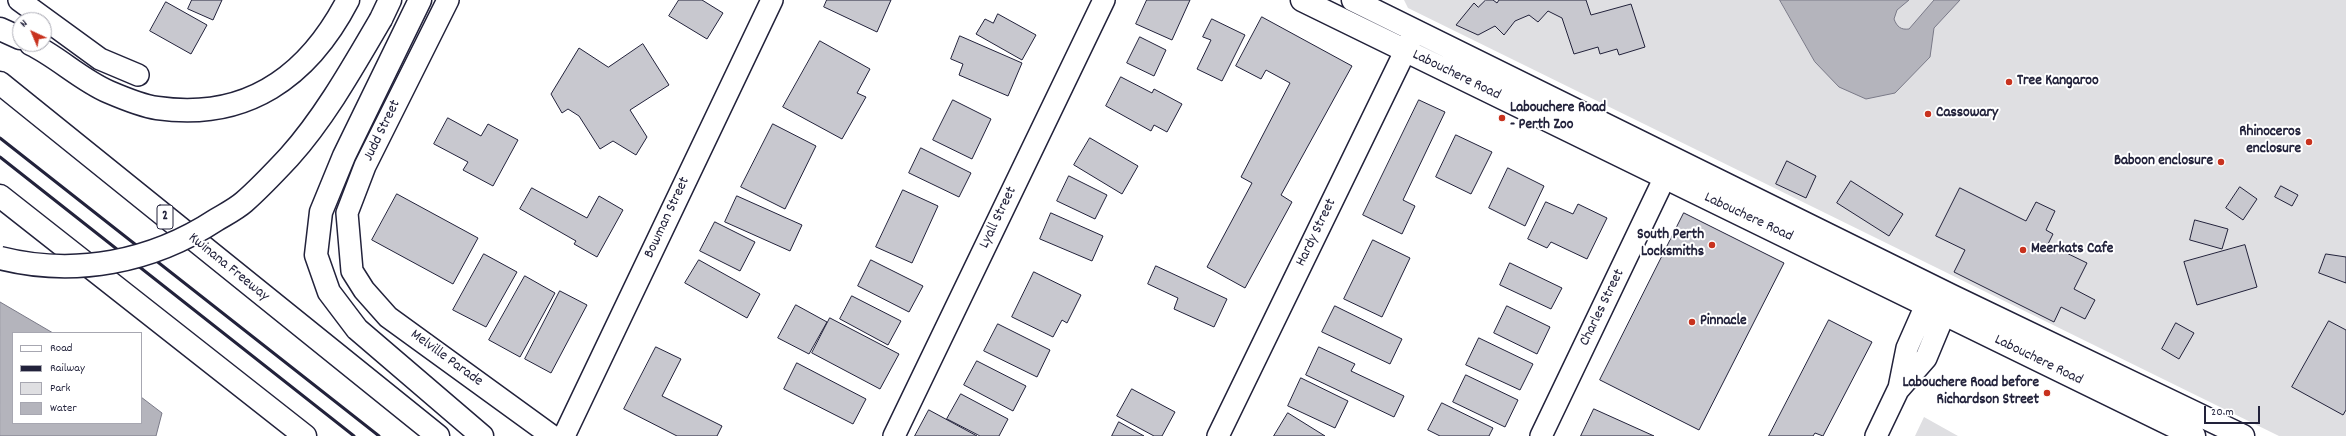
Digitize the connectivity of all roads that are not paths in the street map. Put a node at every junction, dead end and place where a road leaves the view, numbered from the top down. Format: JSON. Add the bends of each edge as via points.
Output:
{"nodes":[{"id":1,"x":19,"y":0,"type":"edge"},
{"id":2,"x":348,"y":0,"type":"edge"},
{"id":3,"x":420,"y":0,"type":"edge"},
{"id":4,"x":448,"y":0,"type":"edge"},
{"id":5,"x":772,"y":0,"type":"edge"},
{"id":6,"x":1104,"y":0,"type":"edge"},
{"id":7,"x":1302,"y":0,"type":"edge"},
{"id":8,"x":1353,"y":0,"type":"edge"},
{"id":9,"x":385,"y":9,"type":"edge"},
{"id":10,"x":0,"y":28,"type":"edge"},
{"id":11,"x":1416,"y":31,"type":"junction"},
{"id":12,"x":12,"y":34,"type":"edge"},
{"id":13,"x":1406,"y":51,"type":"junction"},
{"id":14,"x":44,"y":52,"type":"edge"},
{"id":15,"x":138,"y":76,"type":"dead end"},
{"id":16,"x":0,"y":83,"type":"edge"},
{"id":17,"x":1664,"y":179,"type":"junction"},
{"id":18,"x":0,"y":196,"type":"edge"},
{"id":19,"x":0,"y":258,"type":"edge"},
{"id":20,"x":352,"y":271,"type":"joint"},
{"id":21,"x":1943,"y":291,"type":"junction"},
{"id":22,"x":1925,"y":306,"type":"junction"},
{"id":23,"x":1945,"y":316,"type":"junction"},
{"id":24,"x":1898,"y":390,"type":"junction"},
{"id":25,"x":305,"y":436,"type":"edge"},
{"id":26,"x":438,"y":436,"type":"edge"},
{"id":27,"x":482,"y":436,"type":"edge"},
{"id":28,"x":552,"y":436,"type":"edge"},
{"id":29,"x":564,"y":436,"type":"edge"},
{"id":30,"x":894,"y":436,"type":"edge"},
{"id":31,"x":1218,"y":436,"type":"edge"},
{"id":32,"x":1541,"y":436,"type":"edge"},
{"id":33,"x":1876,"y":436,"type":"edge"},
{"id":34,"x":2194,"y":436,"type":"edge"},
{"id":35,"x":2243,"y":436,"type":"edge"}],
"edges":[{"from":1,"to":15,"type":"street","via":[[100,59]]},
{"from":2,"to":14,"type":"main road","via":[[335,24],[298,69],[270,90],[239,104],[202,111],[156,108],[107,91]]},
{"from":3,"to":27,"type":"main road","via":[[341,163],[321,212],[316,255],[329,292],[357,330]]},
{"from":4,"to":20,"type":"street","name":"Judd Street","via":[[365,166],[347,213]]},
{"from":5,"to":29,"type":"street","name":"Bowman Street"},
{"from":6,"to":30,"type":"street","name":"Lyall Street"},
{"from":7,"to":13,"type":"main road","name":"Labouchere Road"},
{"from":8,"to":11,"type":"main road","name":"Labouchere Road"},
{"from":9,"to":19,"type":"main road","bridge":true,"via":[[340,87],[290,156],[243,202],[210,224],[179,242],[142,256],[106,264],[60,266]]},
{"from":10,"to":12,"type":"main road"},
{"from":11,"to":13,"type":"street","name":"Hardy Street"},
{"from":11,"to":21,"type":"main road","name":"Labouchere Road"},
{"from":13,"to":17,"type":"main road","name":"Labouchere Road"},
{"from":13,"to":31,"type":"street","name":"Hardy Street"},
{"from":16,"to":26,"type":"main road","name":"Kwinana Freeway","number":"2"},
{"from":17,"to":22,"type":"main road","name":"Labouchere Road","via":[[1855,269]]},
{"from":17,"to":32,"type":"street","name":"Charles Street"},
{"from":18,"to":25,"type":"main road"},
{"from":20,"to":28,"type":"street","name":"Melville Parade","via":[[364,290],[388,317]]},
{"from":21,"to":22,"type":"street"},
{"from":21,"to":23,"type":"street"},
{"from":21,"to":35,"type":"main road","name":"Labouchere Road"},
{"from":22,"to":23,"type":"main road","name":"Labouchere Road"},
{"from":22,"to":24,"type":"street","via":[[1907,348]]},
{"from":23,"to":24,"type":"street","via":[[1926,358]]},
{"from":23,"to":34,"type":"main road","name":"Labouchere Road"},
{"from":24,"to":33,"type":"street"}]}
